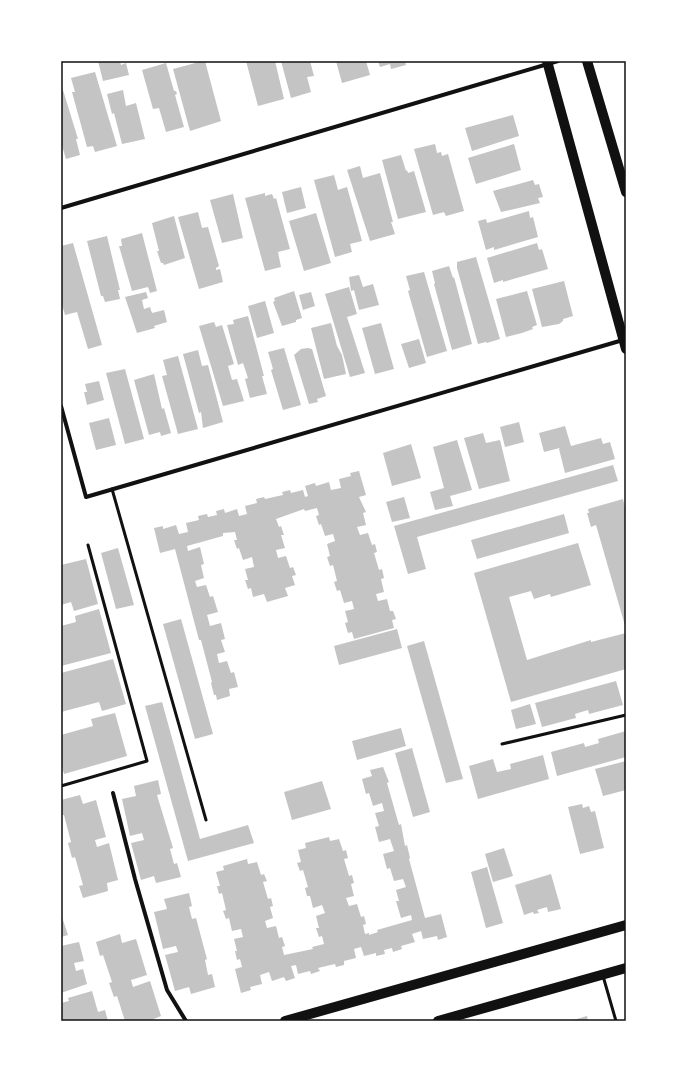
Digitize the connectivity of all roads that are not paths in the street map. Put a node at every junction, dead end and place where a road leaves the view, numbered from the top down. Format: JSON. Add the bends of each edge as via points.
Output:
{"nodes":[{"id":1,"x":558,"y":61,"type":"edge"},
{"id":2,"x":587,"y":61,"type":"edge"},
{"id":3,"x":547,"y":62,"type":"edge"},
{"id":4,"x":626,"y":192,"type":"edge"},
{"id":5,"x":61,"y":208,"type":"edge"},
{"id":6,"x":625,"y":344,"type":"edge"},
{"id":7,"x":61,"y":406,"type":"edge"},
{"id":8,"x":112,"y":489,"type":"junction"},
{"id":9,"x":88,"y":545,"type":"dead end"},
{"id":10,"x":626,"y":716,"type":"edge"},
{"id":11,"x":502,"y":744,"type":"dead end"},
{"id":12,"x":61,"y":786,"type":"edge"},
{"id":13,"x":113,"y":793,"type":"dead end"},
{"id":14,"x":206,"y":820,"type":"dead end"},
{"id":15,"x":626,"y":925,"type":"edge"},
{"id":16,"x":626,"y":968,"type":"edge"},
{"id":17,"x":603,"y":975,"type":"junction"},
{"id":18,"x":186,"y":1021,"type":"edge"},
{"id":19,"x":285,"y":1021,"type":"edge"},
{"id":20,"x":438,"y":1021,"type":"edge"},
{"id":21,"x":616,"y":1021,"type":"edge"}],
"edges":[{"from":1,"to":3,"type":"street"},
{"from":2,"to":4,"type":"main road"},
{"from":3,"to":5,"type":"street"},
{"from":3,"to":6,"type":"main road"},
{"from":6,"to":8,"type":"street"},
{"from":7,"to":8,"type":"street","via":[[86,497]]},
{"from":8,"to":14,"type":"lane"},
{"from":9,"to":12,"type":"lane","via":[[147,761]]},
{"from":10,"to":11,"type":"lane"},
{"from":13,"to":18,"type":"street","via":[[167,990]]},
{"from":15,"to":19,"type":"main road"},
{"from":16,"to":17,"type":"main road"},
{"from":17,"to":20,"type":"main road"},
{"from":17,"to":21,"type":"lane"}]}
